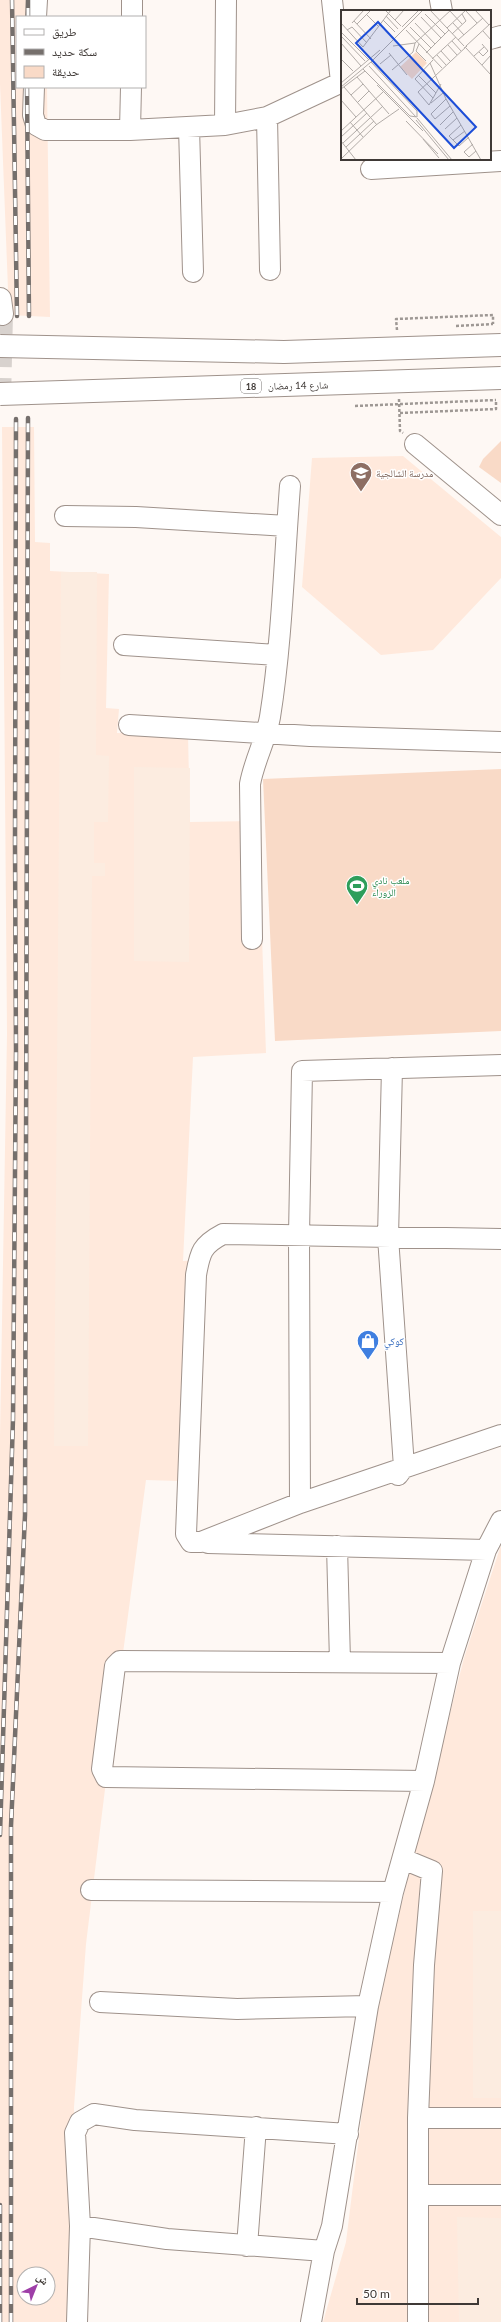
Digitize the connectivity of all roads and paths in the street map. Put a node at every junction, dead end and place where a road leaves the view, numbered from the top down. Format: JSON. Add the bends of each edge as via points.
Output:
{"nodes":[{"id":1,"x":37,"y":0,"type":"edge"},
{"id":2,"x":132,"y":0,"type":"edge"},
{"id":3,"x":226,"y":0,"type":"edge"},
{"id":4,"x":332,"y":0,"type":"edge"},
{"id":5,"x":440,"y":0,"type":"edge"},
{"id":6,"x":442,"y":10,"type":"edge"},
{"id":7,"x":36,"y":16,"type":"edge"},
{"id":8,"x":132,"y":16,"type":"edge"},
{"id":9,"x":501,"y":36,"type":"edge"},
{"id":10,"x":491,"y":39,"type":"edge"},
{"id":11,"x":341,"y":74,"type":"edge"},
{"id":12,"x":341,"y":82,"type":"edge"},
{"id":13,"x":34,"y":88,"type":"edge"},
{"id":14,"x":131,"y":88,"type":"edge"},
{"id":15,"x":267,"y":117,"type":"junction"},
{"id":16,"x":225,"y":125,"type":"junction"},
{"id":17,"x":189,"y":127,"type":"junction"},
{"id":18,"x":130,"y":130,"type":"junction"},
{"id":19,"x":501,"y":160,"type":"edge"},
{"id":20,"x":461,"y":161,"type":"edge"},
{"id":21,"x":371,"y":169,"type":"dead end"},
{"id":22,"x":270,"y":270,"type":"dead end"},
{"id":23,"x":193,"y":272,"type":"dead end"},
{"id":24,"x":396,"y":319,"type":"dead end"},
{"id":25,"x":493,"y":324,"type":"dead end"},
{"id":26,"x":501,"y":345,"type":"edge"},
{"id":27,"x":0,"y":346,"type":"edge"},
{"id":28,"x":501,"y":378,"type":"edge"},
{"id":29,"x":0,"y":394,"type":"edge"},
{"id":30,"x":355,"y":406,"type":"dead end"},
{"id":31,"x":400,"y":413,"type":"dead end"},
{"id":32,"x":415,"y":444,"type":"dead end"},
{"id":33,"x":290,"y":486,"type":"dead end"},
{"id":34,"x":501,"y":515,"type":"edge"},
{"id":35,"x":65,"y":516,"type":"dead end"},
{"id":36,"x":287,"y":526,"type":"junction"},
{"id":37,"x":124,"y":645,"type":"dead end"},
{"id":38,"x":277,"y":655,"type":"junction"},
{"id":39,"x":129,"y":725,"type":"dead end"},
{"id":40,"x":267,"y":732,"type":"junction"},
{"id":41,"x":501,"y":742,"type":"edge"},
{"id":42,"x":252,"y":939,"type":"dead end"},
{"id":43,"x":501,"y":1065,"type":"edge"},
{"id":44,"x":392,"y":1068,"type":"junction"},
{"id":45,"x":299,"y":1235,"type":"junction"},
{"id":46,"x":388,"y":1237,"type":"junction"},
{"id":47,"x":501,"y":1239,"type":"edge"},
{"id":48,"x":501,"y":1435,"type":"edge"},
{"id":49,"x":401,"y":1471,"type":"junction"},
{"id":50,"x":300,"y":1503,"type":"junction"},
{"id":51,"x":501,"y":1522,"type":"edge"},
{"id":52,"x":201,"y":1542,"type":"junction"},
{"id":53,"x":338,"y":1546,"type":"junction"},
{"id":54,"x":486,"y":1550,"type":"junction"},
{"id":55,"x":340,"y":1662,"type":"junction"},
{"id":56,"x":450,"y":1663,"type":"junction"},
{"id":57,"x":424,"y":1781,"type":"junction"},
{"id":58,"x":403,"y":1859,"type":"junction"},
{"id":59,"x":91,"y":1890,"type":"dead end"},
{"id":60,"x":393,"y":1892,"type":"junction"},
{"id":61,"x":100,"y":2002,"type":"dead end"},
{"id":62,"x":368,"y":2006,"type":"junction"},
{"id":63,"x":418,"y":2118,"type":"junction"},
{"id":64,"x":501,"y":2118,"type":"edge"},
{"id":65,"x":256,"y":2127,"type":"junction"},
{"id":66,"x":348,"y":2134,"type":"junction"},
{"id":67,"x":418,"y":2194,"type":"junction"},
{"id":68,"x":501,"y":2194,"type":"edge"},
{"id":69,"x":80,"y":2226,"type":"junction"},
{"id":70,"x":247,"y":2246,"type":"junction"},
{"id":71,"x":324,"y":2251,"type":"junction"},
{"id":72,"x":77,"y":2322,"type":"edge"},
{"id":73,"x":311,"y":2322,"type":"edge"},
{"id":74,"x":418,"y":2322,"type":"edge"}],
"edges":[{"from":1,"to":7,"type":"street"},
{"from":2,"to":8,"type":"street"},
{"from":3,"to":16,"type":"street"},
{"from":4,"to":11,"type":"street"},
{"from":5,"to":6,"type":"street"},
{"from":9,"to":10,"type":"street"},
{"from":12,"to":15,"type":"street"},
{"from":13,"to":18,"type":"street","via":[[33,114],[36,125],[45,130]]},
{"from":14,"to":18,"type":"street"},
{"from":15,"to":16,"type":"street"},
{"from":15,"to":22,"type":"street"},
{"from":16,"to":17,"type":"street"},
{"from":17,"to":18,"type":"street"},
{"from":17,"to":23,"type":"street"},
{"from":19,"to":20,"type":"street"},
{"from":20,"to":21,"type":"street"},
{"from":24,"to":25,"type":"path","via":[[493,315]]},
{"from":26,"to":27,"type":"main road","bridge":true,"via":[[284,352]]},
{"from":28,"to":29,"type":"main road","name":"شارع 14 رمضان","number":"18","bridge":true},
{"from":30,"to":31,"type":"path","bridge":true,"via":[[496,400],[496,409]]},
{"from":32,"to":34,"type":"street"},
{"from":33,"to":36,"type":"street"},
{"from":35,"to":36,"type":"street","via":[[136,517]]},
{"from":36,"to":38,"type":"street"},
{"from":37,"to":38,"type":"street"},
{"from":38,"to":40,"type":"street"},
{"from":39,"to":40,"type":"street"},
{"from":40,"to":41,"type":"street"},
{"from":40,"to":42,"type":"street","via":[[253,765],[250,784]]},
{"from":43,"to":44,"type":"street"},
{"from":44,"to":45,"type":"street","via":[[302,1071]]},
{"from":44,"to":46,"type":"street"},
{"from":45,"to":46,"type":"street"},
{"from":45,"to":50,"type":"street"},
{"from":45,"to":52,"type":"street","via":[[223,1234],[207,1242],[199,1258],[196,1275],[186,1534],[191,1542]]},
{"from":46,"to":47,"type":"street"},
{"from":46,"to":49,"type":"street"},
{"from":48,"to":49,"type":"street"},
{"from":49,"to":50,"type":"street"},
{"from":50,"to":52,"type":"street"},
{"from":51,"to":54,"type":"street"},
{"from":52,"to":53,"type":"street"},
{"from":53,"to":54,"type":"street"},
{"from":53,"to":55,"type":"street"},
{"from":54,"to":56,"type":"street"},
{"from":55,"to":56,"type":"street"},
{"from":55,"to":57,"type":"street","via":[[117,1662],[102,1769],[104,1775]]},
{"from":56,"to":57,"type":"street"},
{"from":57,"to":58,"type":"street"},
{"from":58,"to":60,"type":"street"},
{"from":58,"to":63,"type":"street","via":[[432,1871],[424,1965]]},
{"from":59,"to":60,"type":"street"},
{"from":60,"to":62,"type":"street"},
{"from":61,"to":62,"type":"street","via":[[237,2009]]},
{"from":62,"to":66,"type":"street"},
{"from":63,"to":64,"type":"street"},
{"from":63,"to":67,"type":"street"},
{"from":65,"to":66,"type":"street"},
{"from":65,"to":69,"type":"street","via":[[135,2120],[94,2114],[86,2117],[74,2133]]},
{"from":65,"to":70,"type":"street"},
{"from":66,"to":71,"type":"street","via":[[332,2226]]},
{"from":67,"to":68,"type":"street"},
{"from":67,"to":74,"type":"street"},
{"from":69,"to":70,"type":"street","via":[[167,2239]]},
{"from":69,"to":72,"type":"street"},
{"from":70,"to":71,"type":"street"},
{"from":71,"to":73,"type":"street"}]}
